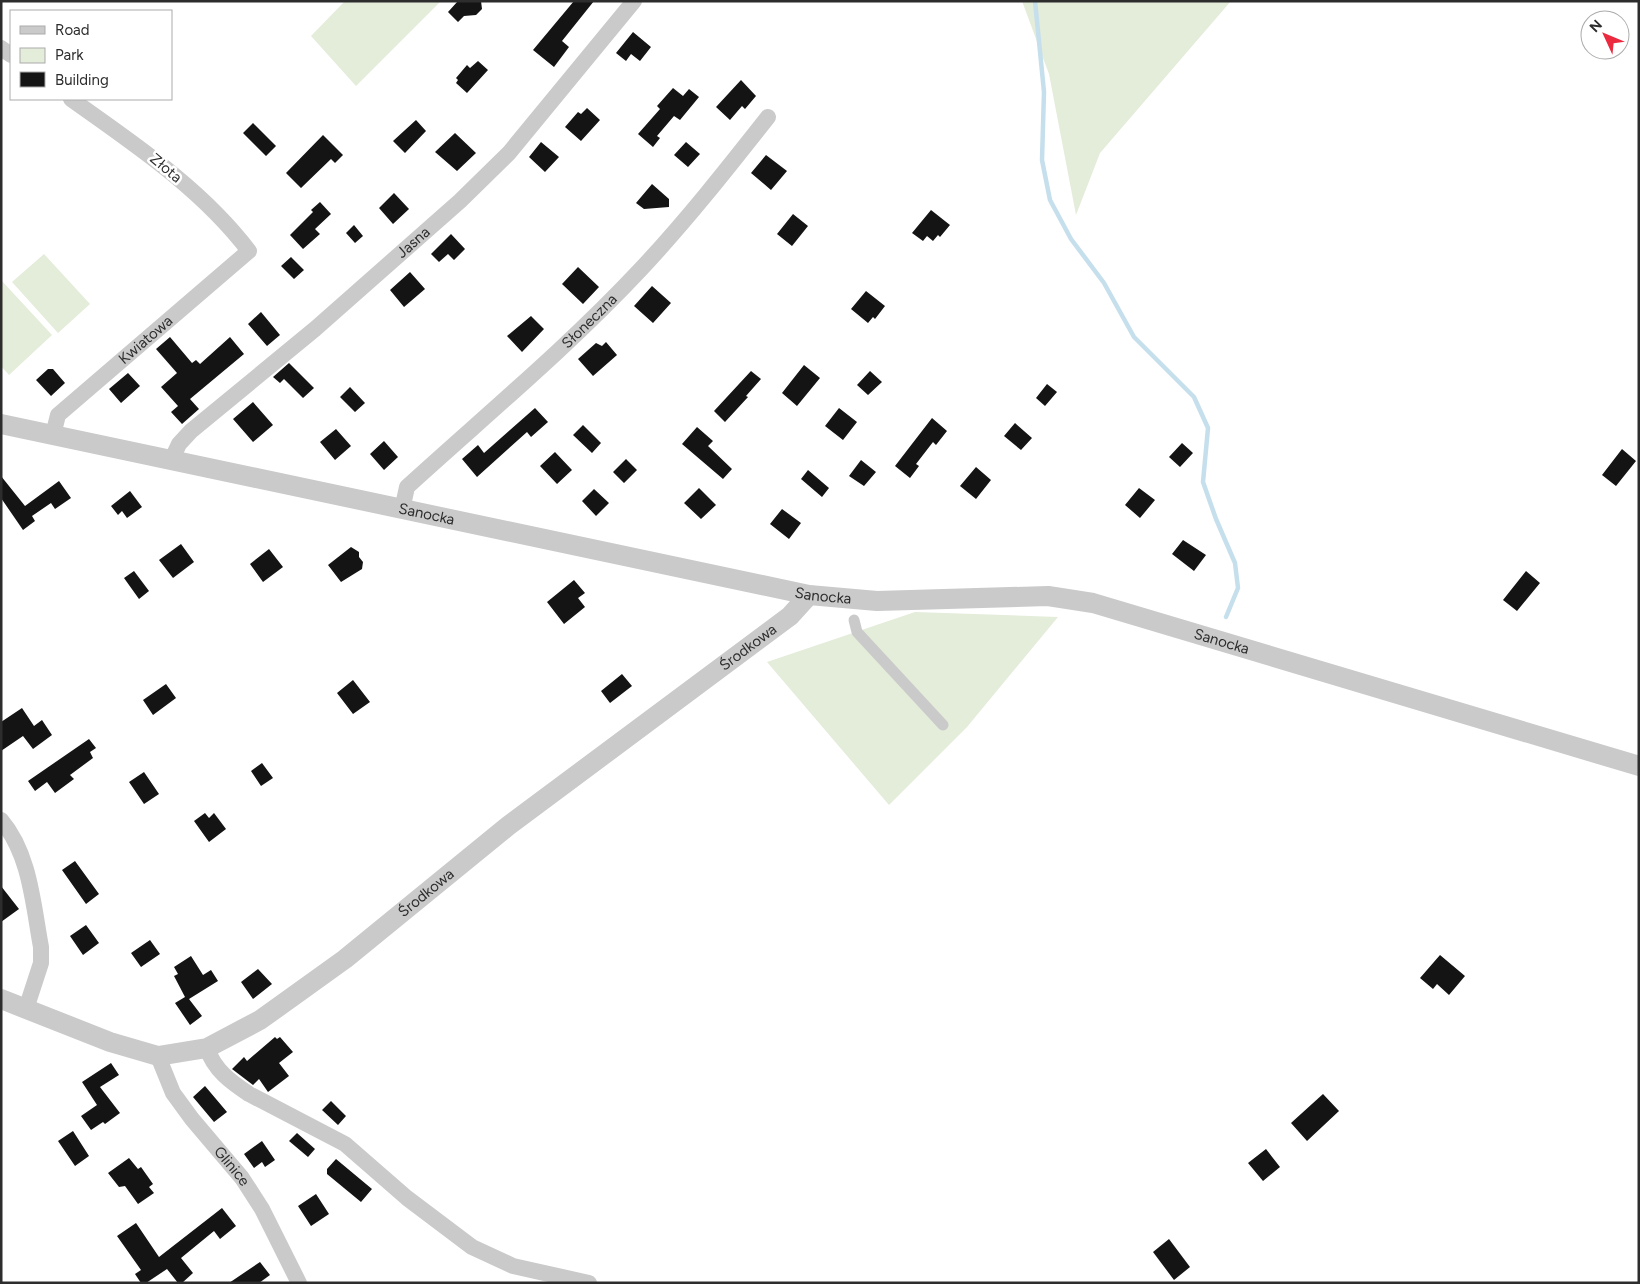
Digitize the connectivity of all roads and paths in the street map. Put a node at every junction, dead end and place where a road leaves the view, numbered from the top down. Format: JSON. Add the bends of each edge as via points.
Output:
{"nodes":[{"id":1,"x":634,"y":1,"type":"edge"},
{"id":2,"x":71,"y":100,"type":"edge"},
{"id":3,"x":768,"y":117,"type":"dead end"},
{"id":4,"x":249,"y":251,"type":"joint"},
{"id":5,"x":1,"y":424,"type":"edge"},
{"id":6,"x":52,"y":435,"type":"junction"},
{"id":7,"x":171,"y":461,"type":"junction"},
{"id":8,"x":402,"y":510,"type":"junction"},
{"id":9,"x":809,"y":595,"type":"junction"},
{"id":10,"x":854,"y":620,"type":"dead end"},
{"id":11,"x":943,"y":725,"type":"dead end"},
{"id":12,"x":1639,"y":766,"type":"edge"},
{"id":13,"x":1,"y":820,"type":"edge"},
{"id":14,"x":1,"y":998,"type":"edge"},
{"id":15,"x":26,"y":1009,"type":"junction"},
{"id":16,"x":207,"y":1048,"type":"junction"},
{"id":17,"x":158,"y":1056,"type":"junction"},
{"id":18,"x":299,"y":1283,"type":"edge"},
{"id":19,"x":589,"y":1283,"type":"edge"}],
"edges":[{"from":1,"to":7,"type":"street","name":"Jasna","via":[[509,153],[397,258],[191,431],[179,444]]},
{"from":2,"to":4,"type":"street","name":"Złota","via":[[162,164],[236,234]]},
{"from":3,"to":8,"type":"street","name":"Słoneczna","via":[[642,268],[530,378],[407,487]]},
{"from":4,"to":6,"type":"street","name":"Kwiatowa","via":[[58,415]]},
{"from":5,"to":6,"type":"street","name":"Sanocka"},
{"from":6,"to":7,"type":"street","name":"Sanocka"},
{"from":7,"to":8,"type":"street","name":"Sanocka"},
{"from":8,"to":9,"type":"street","name":"Sanocka"},
{"from":9,"to":12,"type":"street","name":"Sanocka","via":[[877,601],[1048,596],[1093,603]]},
{"from":9,"to":16,"type":"street","name":"Środkowa","via":[[790,616],[508,826],[344,959],[260,1020]]},
{"from":10,"to":11,"type":"street","via":[[857,632]]},
{"from":13,"to":15,"type":"street","via":[[14,835],[23,858],[41,947],[41,963]]},
{"from":14,"to":15,"type":"street","name":"Środkowa"},
{"from":15,"to":17,"type":"street","name":"Środkowa","via":[[110,1042]]},
{"from":16,"to":17,"type":"street","name":"Środkowa"},
{"from":16,"to":19,"type":"street","via":[[211,1060],[236,1085],[345,1144],[406,1198],[472,1247],[513,1266]]},
{"from":17,"to":18,"type":"street","name":"Glinice","via":[[173,1093],[242,1178],[262,1210]]}]}
